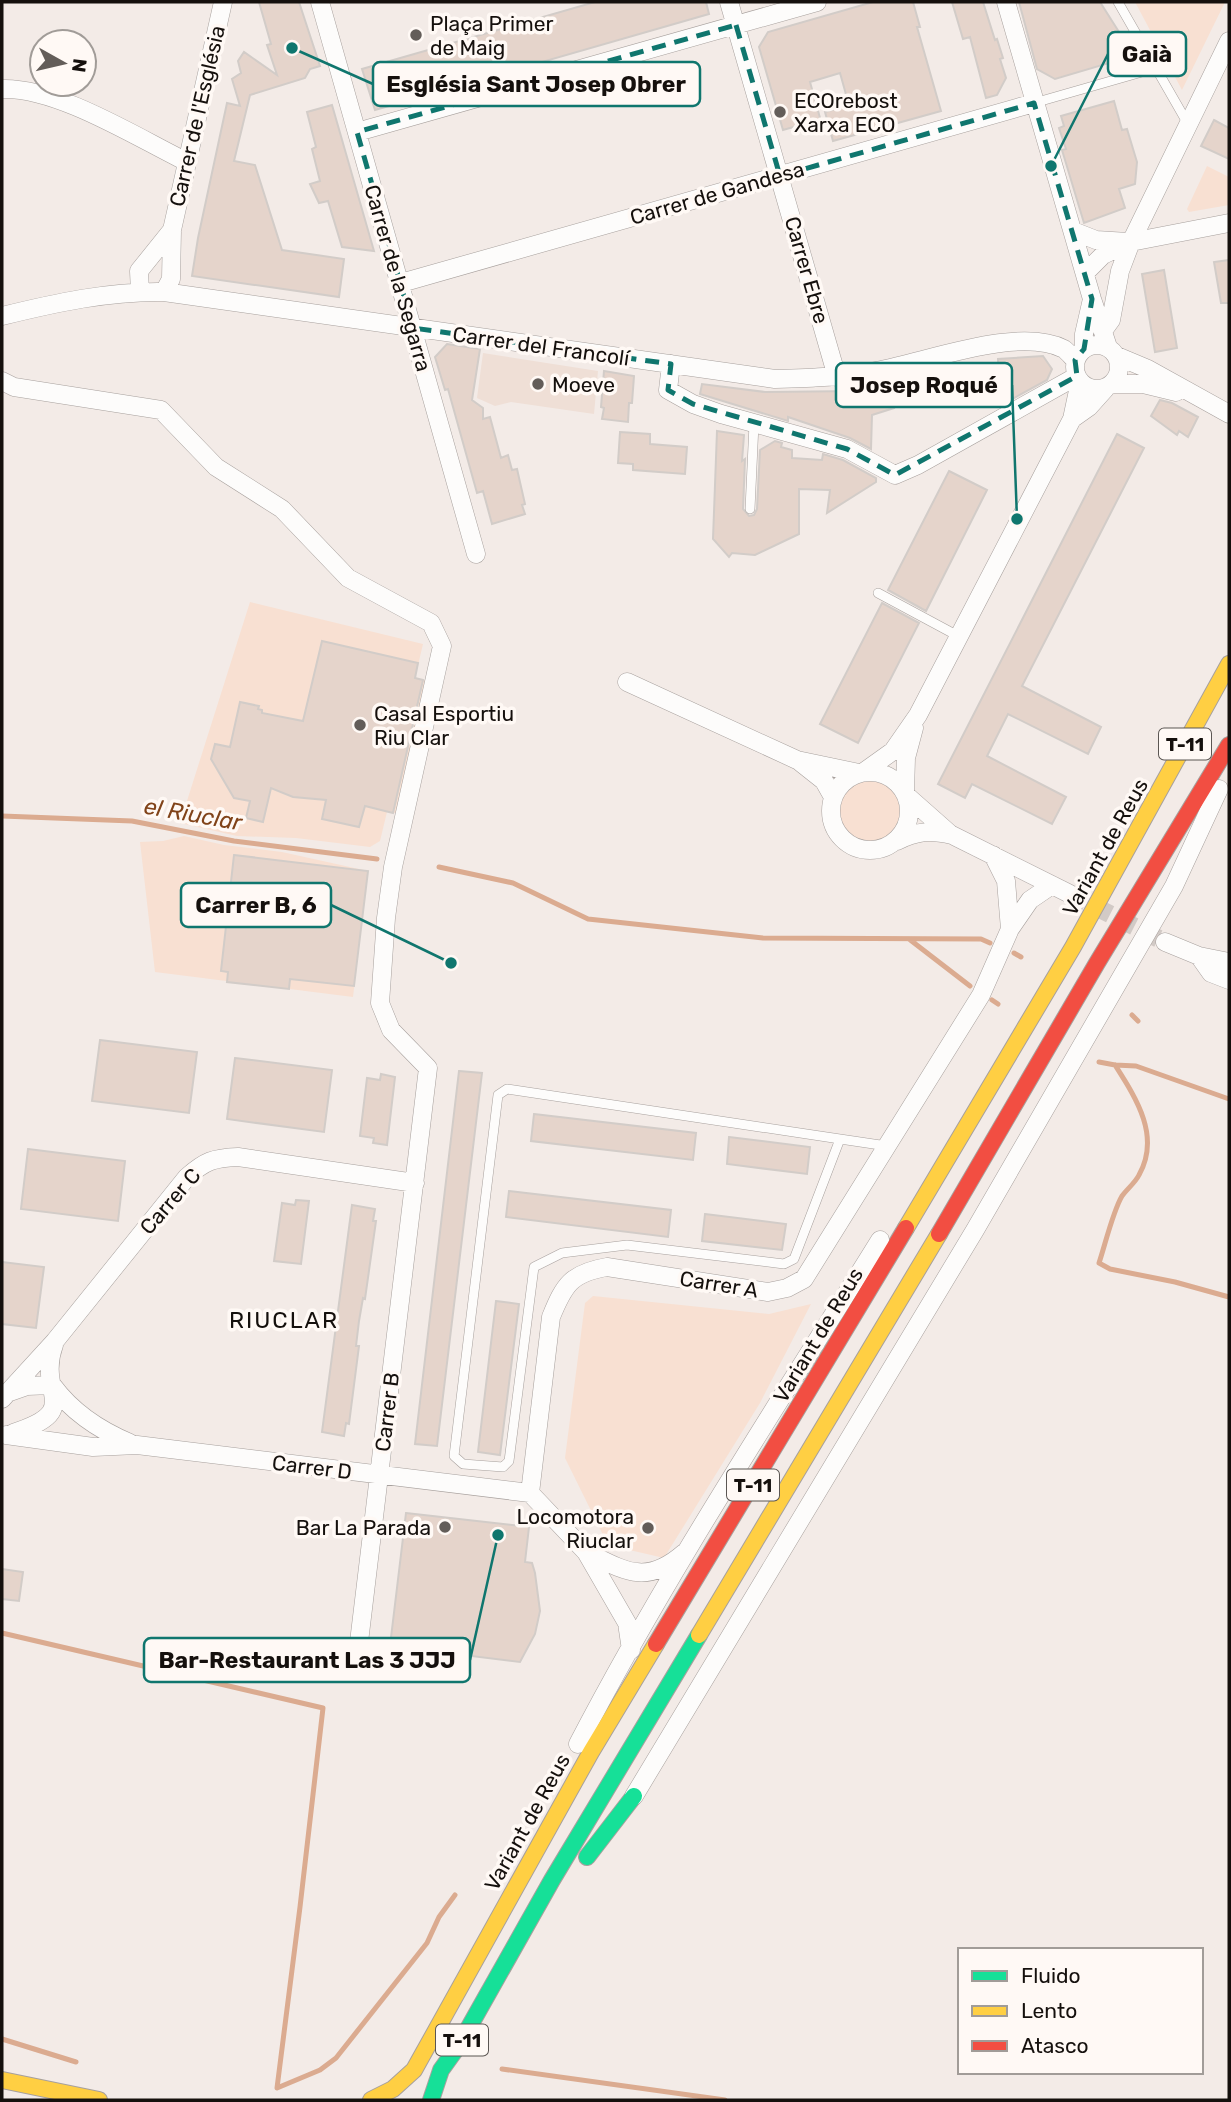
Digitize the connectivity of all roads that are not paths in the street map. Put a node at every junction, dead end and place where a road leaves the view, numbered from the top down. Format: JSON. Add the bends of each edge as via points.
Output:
{"nodes":[{"id":1,"x":223,"y":2,"type":"edge"},
{"id":2,"x":320,"y":2,"type":"edge"},
{"id":3,"x":729,"y":2,"type":"edge"},
{"id":4,"x":817,"y":2,"type":"edge"},
{"id":5,"x":1006,"y":2,"type":"edge"},
{"id":6,"x":1118,"y":2,"type":"edge"},
{"id":7,"x":736,"y":25,"type":"junction"},
{"id":8,"x":1229,"y":41,"type":"edge"},
{"id":9,"x":1156,"y":68,"type":"junction"},
{"id":10,"x":2,"y":89,"type":"edge"},
{"id":11,"x":1034,"y":103,"type":"junction"},
{"id":12,"x":1188,"y":126,"type":"junction"},
{"id":13,"x":357,"y":132,"type":"junction"},
{"id":14,"x":187,"y":162,"type":"junction"},
{"id":15,"x":780,"y":176,"type":"junction"},
{"id":16,"x":1229,"y":223,"type":"edge"},
{"id":17,"x":172,"y":230,"type":"junction"},
{"id":18,"x":1073,"y":232,"type":"junction"},
{"id":19,"x":1131,"y":242,"type":"junction"},
{"id":20,"x":1085,"y":273,"type":"junction"},
{"id":21,"x":401,"y":283,"type":"junction"},
{"id":22,"x":140,"y":292,"type":"junction"},
{"id":23,"x":164,"y":292,"type":"junction"},
{"id":24,"x":1092,"y":299,"type":"junction"},
{"id":25,"x":2,"y":316,"type":"edge"},
{"id":26,"x":413,"y":328,"type":"junction"},
{"id":27,"x":1110,"y":345,"type":"junction"},
{"id":28,"x":671,"y":364,"type":"junction"},
{"id":29,"x":1079,"y":367,"type":"junction"},
{"id":30,"x":837,"y":377,"type":"junction"},
{"id":31,"x":2,"y":381,"type":"edge"},
{"id":32,"x":1109,"y":386,"type":"junction"},
{"id":33,"x":1193,"y":396,"type":"junction"},
{"id":34,"x":1229,"y":414,"type":"edge"},
{"id":35,"x":1072,"y":419,"type":"junction"},
{"id":36,"x":754,"y":424,"type":"junction"},
{"id":37,"x":750,"y":509,"type":"dead end"},
{"id":38,"x":476,"y":554,"type":"dead end"},
{"id":39,"x":878,"y":593,"type":"dead end"},
{"id":40,"x":958,"y":636,"type":"junction"},
{"id":41,"x":1229,"y":664,"type":"edge"},
{"id":42,"x":627,"y":682,"type":"dead end"},
{"id":43,"x":918,"y":715,"type":"junction"},
{"id":44,"x":1229,"y":745,"type":"edge"},
{"id":45,"x":797,"y":760,"type":"junction"},
{"id":46,"x":1229,"y":770,"type":"edge"},
{"id":47,"x":862,"y":772,"type":"junction"},
{"id":48,"x":906,"y":794,"type":"junction"},
{"id":49,"x":833,"y":797,"type":"junction"},
{"id":50,"x":952,"y":835,"type":"junction"},
{"id":51,"x":894,"y":842,"type":"junction"},
{"id":52,"x":993,"y":855,"type":"junction"},
{"id":53,"x":1052,"y":885,"type":"junction"},
{"id":54,"x":1070,"y":894,"type":"tunnel mouth"},
{"id":55,"x":1010,"y":929,"type":"junction"},
{"id":56,"x":1165,"y":942,"type":"tunnel mouth"},
{"id":57,"x":1199,"y":956,"type":"junction"},
{"id":58,"x":1229,"y":962,"type":"edge"},
{"id":59,"x":1229,"y":980,"type":"edge"},
{"id":60,"x":840,"y":1139,"type":"junction"},
{"id":61,"x":957,"y":1142,"type":"junction"},
{"id":62,"x":887,"y":1146,"type":"junction"},
{"id":63,"x":415,"y":1183,"type":"junction"},
{"id":64,"x":882,"y":1237,"type":"joint"},
{"id":65,"x":55,"y":1341,"type":"junction"},
{"id":66,"x":52,"y":1385,"type":"junction"},
{"id":67,"x":4,"y":1396,"type":"edge"},
{"id":68,"x":4,"y":1436,"type":"edge"},
{"id":69,"x":137,"y":1445,"type":"junction"},
{"id":70,"x":379,"y":1475,"type":"junction"},
{"id":71,"x":530,"y":1493,"type":"junction"},
{"id":72,"x":690,"y":1548,"type":"junction"},
{"id":73,"x":586,"y":1552,"type":"junction"},
{"id":74,"x":359,"y":1642,"type":"dead end"},
{"id":75,"x":631,"y":1650,"type":"junction"},
{"id":76,"x":553,"y":1792,"type":"joint"},
{"id":77,"x":634,"y":1796,"type":"joint"},
{"id":78,"x":551,"y":1824,"type":"junction"},
{"id":79,"x":552,"y":1880,"type":"junction"},
{"id":80,"x":459,"y":2045,"type":"junction"},
{"id":81,"x":2,"y":2080,"type":"edge"},
{"id":82,"x":366,"y":2098,"type":"edge"},
{"id":83,"x":99,"y":2100,"type":"edge"},
{"id":84,"x":431,"y":2100,"type":"edge"},
{"id":85,"x":443,"y":2100,"type":"edge"}],
"edges":[{"from":1,"to":14,"type":"street","name":"Carrer de l'Església"},
{"from":2,"to":13,"type":"street","name":"Carrer de la Segarra"},
{"from":3,"to":7,"type":"street","name":"Carrer Ebre"},
{"from":4,"to":7,"type":"street"},
{"from":5,"to":11,"type":"street"},
{"from":6,"to":9,"type":"lane"},
{"from":7,"to":13,"type":"street"},
{"from":7,"to":15,"type":"street","name":"Carrer Ebre"},
{"from":8,"to":12,"type":"street"},
{"from":9,"to":11,"type":"lane"},
{"from":9,"to":12,"type":"lane"},
{"from":10,"to":14,"type":"street","via":[[46,94]]},
{"from":11,"to":15,"type":"street","name":"Carrer de Gandesa"},
{"from":11,"to":18,"type":"street"},
{"from":12,"to":19,"type":"street"},
{"from":13,"to":21,"type":"street","name":"Carrer de la Segarra"},
{"from":14,"to":17,"type":"street","name":"Carrer de l'Església"},
{"from":15,"to":21,"type":"street","name":"Carrer de Gandesa"},
{"from":15,"to":30,"type":"street","name":"Carrer Ebre"},
{"from":16,"to":19,"type":"street"},
{"from":17,"to":22,"type":"street","name":"Carrer de l'Església","via":[[139,271]]},
{"from":17,"to":23,"type":"street","name":"Carrer de l'Església","via":[[171,279]]},
{"from":18,"to":19,"type":"street","via":[[1096,240]]},
{"from":18,"to":20,"type":"street"},
{"from":19,"to":20,"type":"street","via":[[1103,255]]},
{"from":19,"to":27,"type":"street","via":[[1120,271]]},
{"from":20,"to":24,"type":"street"},
{"from":21,"to":26,"type":"street","name":"Carrer de la Segarra"},
{"from":22,"to":23,"type":"street","name":"Carrer del Francolí"},
{"from":22,"to":25,"type":"street","name":"Carrer del Francolí","via":[[55,303]]},
{"from":23,"to":26,"type":"street","name":"Carrer del Francolí"},
{"from":24,"to":27,"type":"street"},
{"from":24,"to":29,"type":"street"},
{"from":26,"to":28,"type":"street","name":"Carrer del Francolí"},
{"from":26,"to":38,"type":"street","name":"Carrer de la Segarra"},
{"from":27,"to":29,"type":"street","via":[[1100,344]]},
{"from":27,"to":32,"type":"street","via":[[1120,366]]},
{"from":27,"to":33,"type":"street"},
{"from":28,"to":30,"type":"street","name":"Carrer del Francolí","via":[[775,379]]},
{"from":28,"to":36,"type":"street","via":[[668,390],[692,404]]},
{"from":29,"to":30,"type":"street","name":"Carrer del Francolí","via":[[1065,350],[1036,342],[982,346]]},
{"from":29,"to":32,"type":"street","via":[[1087,387]]},
{"from":29,"to":35,"type":"street"},
{"from":29,"to":36,"type":"street","via":[[895,475],[847,449]]},
{"from":31,"to":63,"type":"street","name":"Carrer B","via":[[14,387],[161,411],[216,467],[282,509],[348,578],[431,624],[442,646],[393,867],[380,1003],[391,1030],[428,1068]]},
{"from":32,"to":33,"type":"street","via":[[1143,384]]},
{"from":32,"to":35,"type":"street"},
{"from":33,"to":34,"type":"street"},
{"from":35,"to":40,"type":"street"},
{"from":36,"to":37,"type":"lane"},
{"from":39,"to":40,"type":"lane"},
{"from":40,"to":43,"type":"street"},
{"from":41,"to":61,"type":"highway","name":"Variant de Reus","number":"T-11","via":[[1073,947]]},
{"from":42,"to":45,"type":"street"},
{"from":43,"to":47,"type":"street","via":[[893,751]]},
{"from":43,"to":48,"type":"street","via":[[906,758]]},
{"from":44,"to":79,"type":"highway","number":"T-11"},
{"from":45,"to":47,"type":"street"},
{"from":45,"to":49,"type":"street","via":[[824,781]]},
{"from":46,"to":77,"type":"street","via":[[1174,886],[975,1230]]},
{"from":47,"to":48,"type":"street","via":[[881,772]]},
{"from":47,"to":49,"type":"street","via":[[848,778]]},
{"from":48,"to":50,"type":"street"},
{"from":48,"to":51,"type":"street","via":[[908,821]]},
{"from":49,"to":51,"type":"street","via":[[832,822],[846,843],[870,850]]},
{"from":50,"to":51,"type":"street","via":[[916,832]]},
{"from":50,"to":52,"type":"street"},
{"from":52,"to":53,"type":"street"},
{"from":52,"to":55,"type":"street","name":"Carrer A","via":[[1006,881]]},
{"from":53,"to":54,"type":"street"},
{"from":53,"to":55,"type":"street","name":"Carrer A","via":[[1030,900]]},
{"from":55,"to":62,"type":"street","name":"Carrer A","via":[[981,995]]},
{"from":56,"to":57,"type":"street"},
{"from":57,"to":58,"type":"street"},
{"from":57,"to":59,"type":"street","via":[[1211,973]]},
{"from":60,"to":60,"type":"lane","via":[[507,1089],[498,1095],[454,1457],[463,1464],[503,1467],[509,1461],[534,1267],[562,1253],[627,1245],[784,1264],[794,1259]]},
{"from":60,"to":62,"type":"lane"},
{"from":61,"to":64,"type":"highway","via":[[944,1141]]},
{"from":61,"to":78,"type":"highway","name":"Variant de Reus","number":"T-11"},
{"from":62,"to":71,"type":"street","name":"Carrer A","via":[[804,1279],[787,1288],[768,1292],[607,1267],[573,1278],[551,1317]]},
{"from":63,"to":65,"type":"street","name":"Carrer C","via":[[237,1157],[202,1164]]},
{"from":63,"to":70,"type":"street","name":"Carrer B"},
{"from":64,"to":72,"type":"street"},
{"from":65,"to":66,"type":"street","via":[[48,1364]]},
{"from":65,"to":67,"type":"street","name":"Carrer C"},
{"from":66,"to":67,"type":"street","via":[[26,1386]]},
{"from":66,"to":68,"type":"street","via":[[54,1409],[48,1418]]},
{"from":66,"to":69,"type":"street","name":"Carrer D","via":[[82,1417]]},
{"from":68,"to":69,"type":"street","name":"Carrer D","via":[[93,1447]]},
{"from":69,"to":70,"type":"street","name":"Carrer D"},
{"from":70,"to":71,"type":"street","name":"Carrer D"},
{"from":70,"to":74,"type":"street","name":"Carrer B"},
{"from":71,"to":73,"type":"street"},
{"from":72,"to":73,"type":"street","via":[[674,1562],[649,1573],[627,1572]]},
{"from":72,"to":75,"type":"street"},
{"from":73,"to":75,"type":"street","via":[[627,1623]]},
{"from":75,"to":76,"type":"street"},
{"from":76,"to":78,"type":"highway"},
{"from":77,"to":79,"type":"highway","via":[[574,1874]]},
{"from":78,"to":82,"type":"highway","name":"Variant de Reus","number":"T-11","via":[[414,2070],[393,2089]]},
{"from":79,"to":80,"type":"highway","number":"T-11"},
{"from":80,"to":84,"type":"highway","number":"T-11","via":[[441,2070]]},
{"from":80,"to":85,"type":"highway"},
{"from":81,"to":83,"type":"highway"}]}
